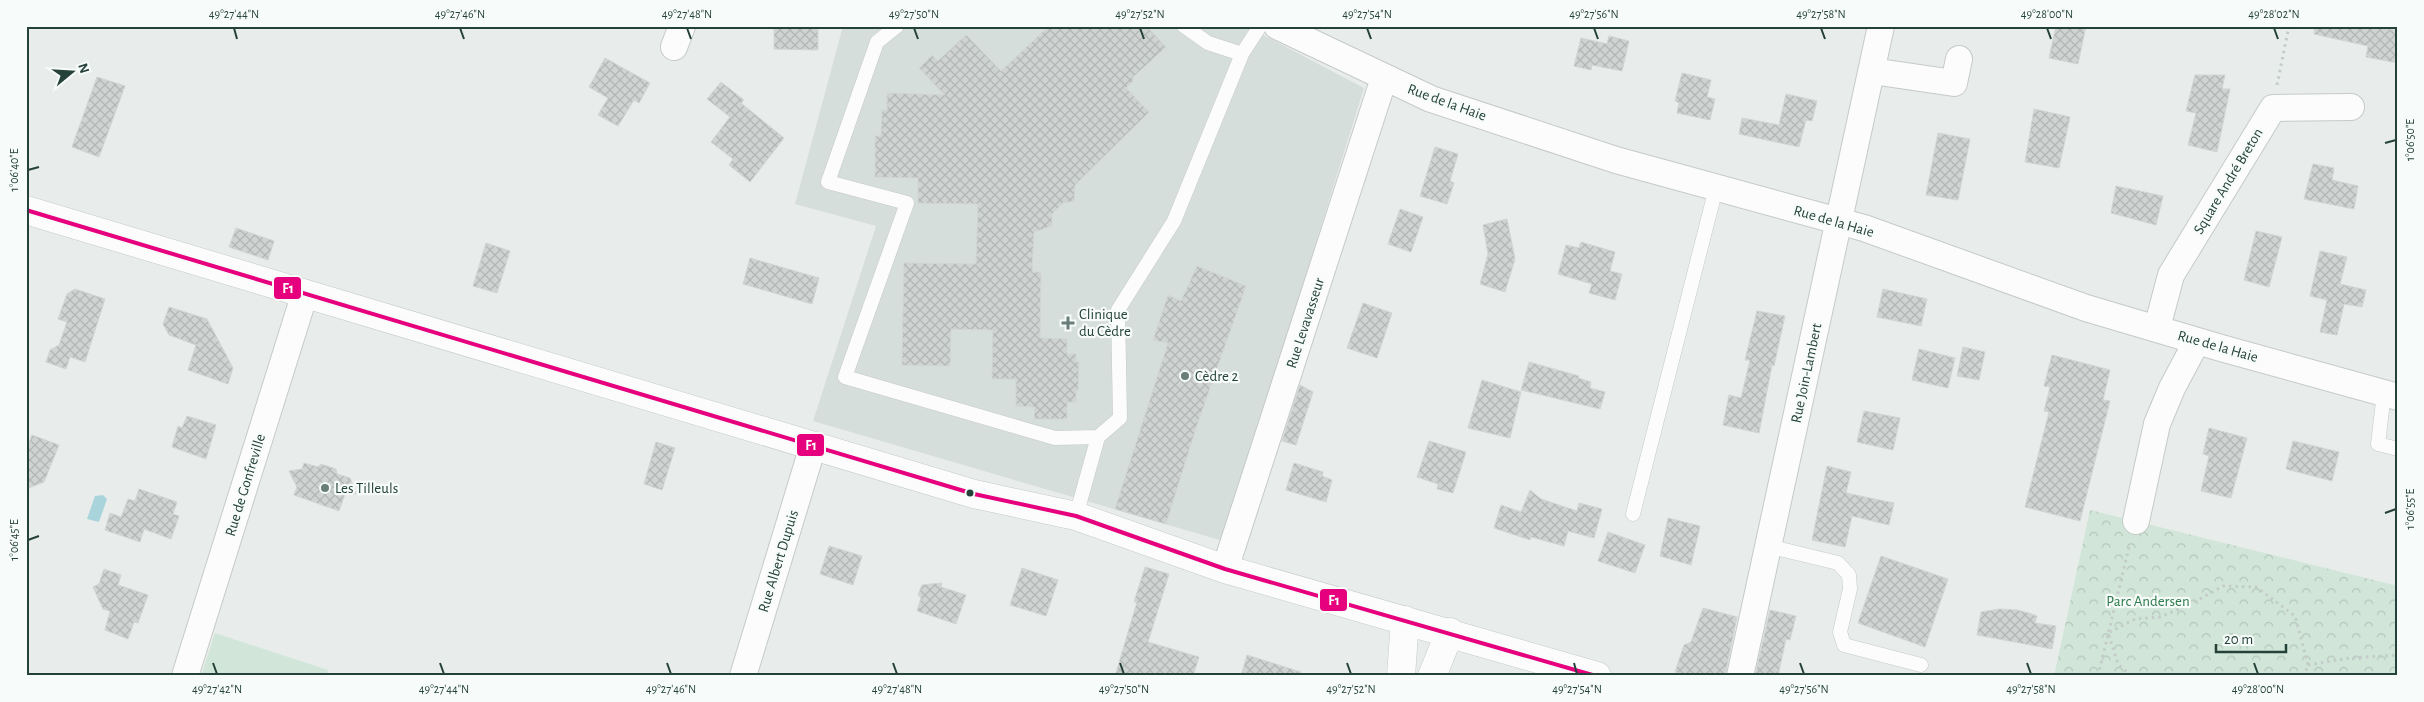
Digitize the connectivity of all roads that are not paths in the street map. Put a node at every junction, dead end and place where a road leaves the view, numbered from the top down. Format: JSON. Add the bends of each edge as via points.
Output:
{"nodes":[{"id":1,"x":897,"y":26,"type":"edge"},
{"id":2,"x":1184,"y":26,"type":"edge"},
{"id":3,"x":1260,"y":26,"type":"edge"},
{"id":4,"x":1277,"y":26,"type":"edge"},
{"id":5,"x":1881,"y":26,"type":"edge"},
{"id":6,"x":1242,"y":54,"type":"junction"},
{"id":7,"x":1959,"y":59,"type":"dead end"},
{"id":8,"x":1872,"y":71,"type":"junction"},
{"id":9,"x":1384,"y":78,"type":"junction"},
{"id":10,"x":2351,"y":108,"type":"dead end"},
{"id":11,"x":1716,"y":188,"type":"junction"},
{"id":12,"x":26,"y":210,"type":"edge"},
{"id":13,"x":1839,"y":222,"type":"junction"},
{"id":14,"x":305,"y":293,"type":"junction"},
{"id":15,"x":2157,"y":328,"type":"junction"},
{"id":16,"x":2197,"y":341,"type":"junction"},
{"id":17,"x":2391,"y":395,"type":"edge"},
{"id":18,"x":1098,"y":437,"type":"junction"},
{"id":19,"x":814,"y":446,"type":"junction"},
{"id":20,"x":2398,"y":449,"type":"edge"},
{"id":21,"x":1633,"y":514,"type":"dead end"},
{"id":22,"x":1076,"y":516,"type":"junction"},
{"id":23,"x":2136,"y":521,"type":"road end"},
{"id":24,"x":1768,"y":546,"type":"junction"},
{"id":25,"x":1225,"y":569,"type":"junction"},
{"id":26,"x":1406,"y":620,"type":"junction"},
{"id":27,"x":1450,"y":632,"type":"junction"},
{"id":28,"x":1921,"y":666,"type":"dead end"},
{"id":29,"x":185,"y":676,"type":"edge"},
{"id":30,"x":743,"y":676,"type":"edge"},
{"id":31,"x":1401,"y":676,"type":"edge"},
{"id":32,"x":1432,"y":676,"type":"edge"},
{"id":33,"x":1597,"y":676,"type":"edge"},
{"id":34,"x":1740,"y":676,"type":"edge"}],
"edges":[{"from":1,"to":18,"type":"lane","via":[[877,42],[828,182],[907,203],[845,377],[1055,438]]},
{"from":2,"to":6,"type":"lane","via":[[1208,42]]},
{"from":3,"to":6,"type":"lane"},
{"from":4,"to":9,"type":"street","name":"Rue de la Haie"},
{"from":5,"to":8,"type":"street","name":"Rue Join-Lambert"},
{"from":6,"to":18,"type":"lane","via":[[1174,221],[1118,310],[1120,418]]},
{"from":7,"to":8,"type":"street","via":[[1954,83]]},
{"from":8,"to":13,"type":"street","name":"Rue Join-Lambert"},
{"from":9,"to":11,"type":"street","name":"Rue de la Haie","via":[[1431,99],[1616,160]]},
{"from":9,"to":25,"type":"street","name":"Rue Levavasseur"},
{"from":10,"to":15,"type":"street","name":"Square André Breton","via":[[2273,108],[2171,275]]},
{"from":11,"to":13,"type":"street","name":"Rue de la Haie"},
{"from":11,"to":21,"type":"lane"},
{"from":12,"to":14,"type":"main road"},
{"from":13,"to":15,"type":"street","name":"Rue de la Haie","via":[[1864,228],[2086,308]]},
{"from":13,"to":24,"type":"street","name":"Rue Join-Lambert"},
{"from":14,"to":19,"type":"main road"},
{"from":14,"to":29,"type":"street","name":"Rue de Gonfreville"},
{"from":15,"to":16,"type":"street","name":"Rue de la Haie"},
{"from":16,"to":17,"type":"street","name":"Rue de la Haie"},
{"from":16,"to":23,"type":"street","via":[[2157,424]]},
{"from":17,"to":20,"type":"lane","via":[[2378,444]]},
{"from":18,"to":22,"type":"lane"},
{"from":19,"to":22,"type":"main road","via":[[974,494]]},
{"from":19,"to":30,"type":"street","name":"Rue Albert Dupuis"},
{"from":22,"to":25,"type":"main road"},
{"from":24,"to":28,"type":"lane","via":[[1838,563],[1849,575],[1850,589],[1840,632],[1844,646]]},
{"from":24,"to":34,"type":"street","name":"Rue Join-Lambert"},
{"from":25,"to":26,"type":"main road"},
{"from":26,"to":27,"type":"main road"},
{"from":26,"to":31,"type":"main road"},
{"from":27,"to":32,"type":"main road"},
{"from":27,"to":33,"type":"main road"}]}
